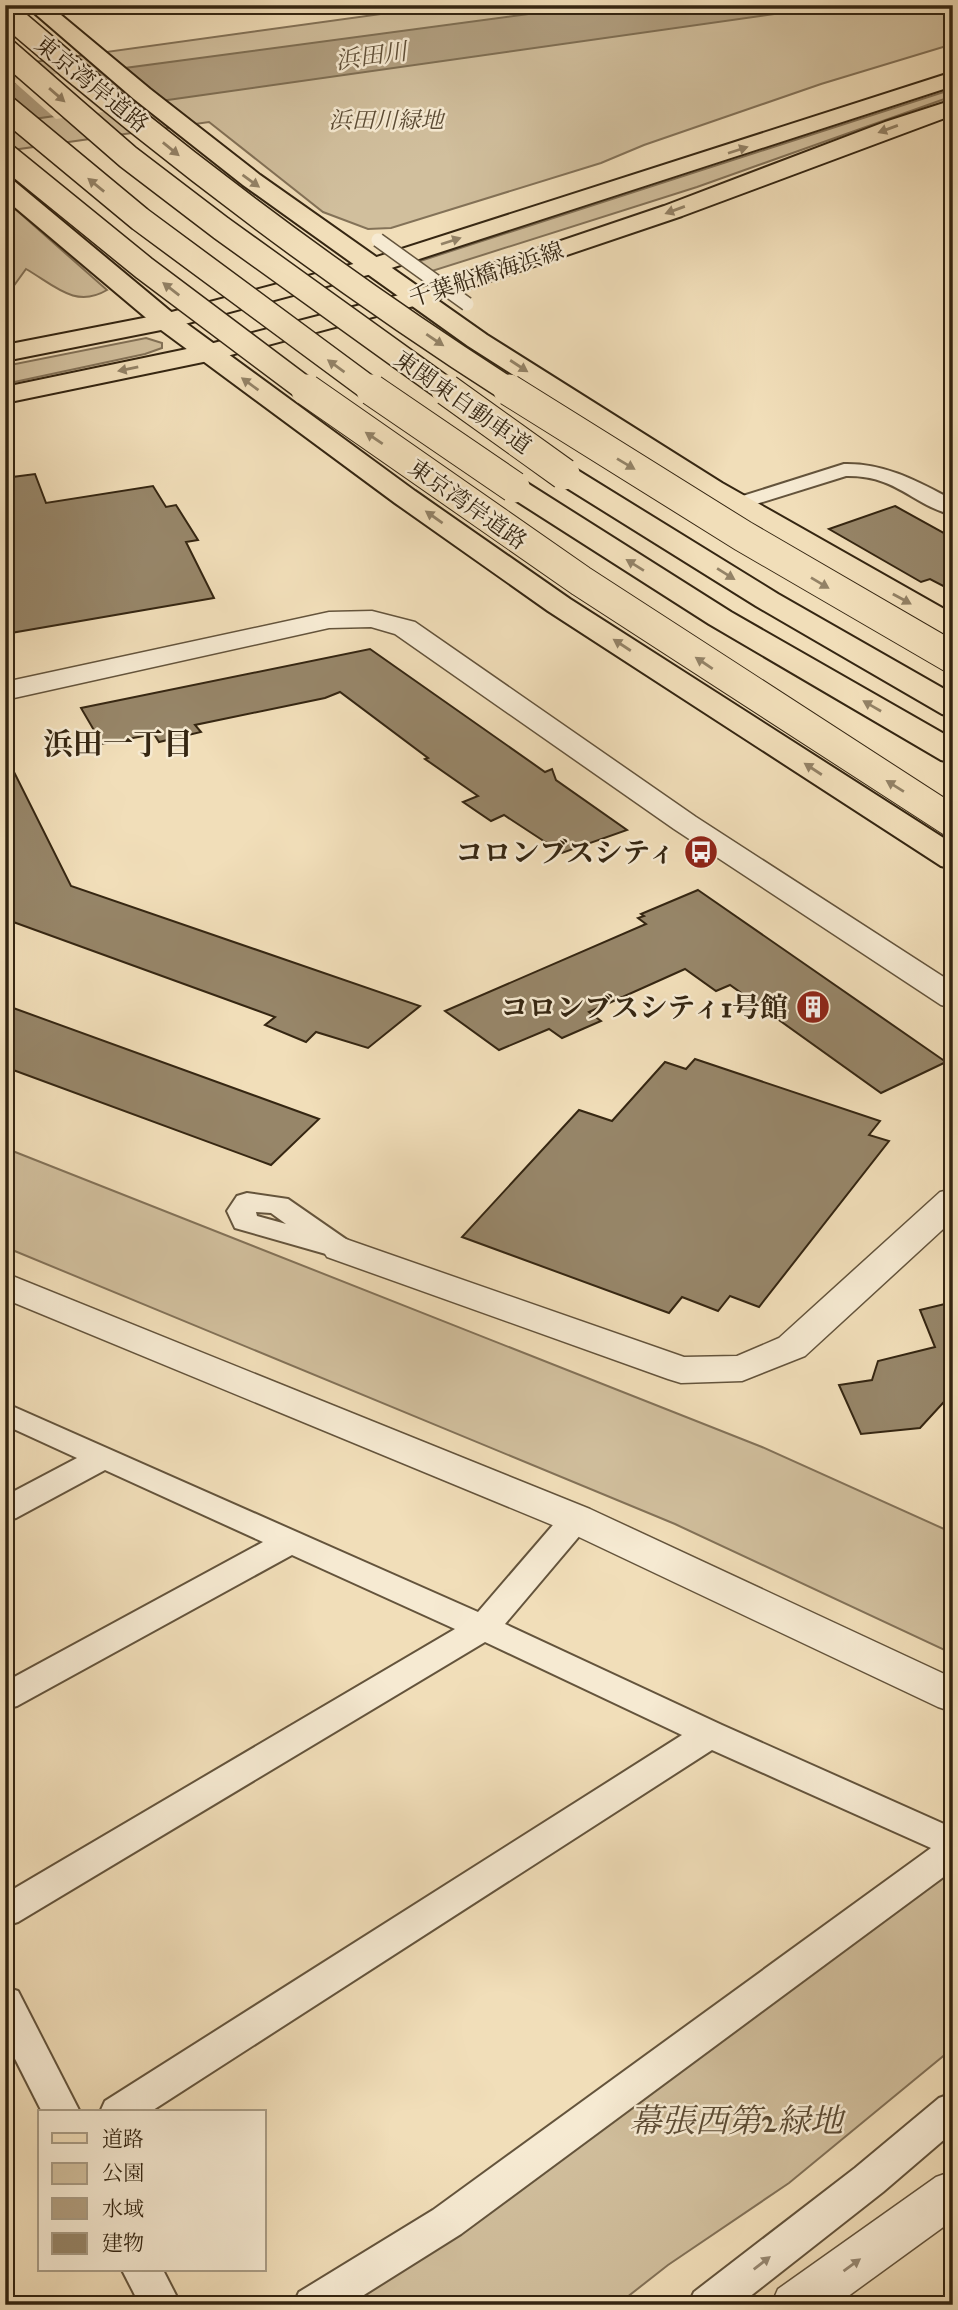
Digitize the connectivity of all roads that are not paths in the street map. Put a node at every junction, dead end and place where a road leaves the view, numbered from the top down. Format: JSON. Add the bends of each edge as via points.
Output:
{"nodes":[{"id":1,"x":36,"y":5,"type":"edge"},
{"id":2,"x":5,"y":12,"type":"edge"},
{"id":3,"x":5,"y":50,"type":"edge"},
{"id":4,"x":953,"y":79,"type":"edge"},
{"id":5,"x":5,"y":107,"type":"edge"},
{"id":6,"x":953,"y":107,"type":"edge"},
{"id":7,"x":5,"y":155,"type":"edge"},
{"id":8,"x":5,"y":186,"type":"edge"},
{"id":9,"x":378,"y":240,"type":"dead end"},
{"id":10,"x":370,"y":267,"type":"junction"},
{"id":11,"x":416,"y":298,"type":"junction"},
{"id":12,"x":467,"y":304,"type":"dead end"},
{"id":13,"x":166,"y":321,"type":"junction"},
{"id":14,"x":5,"y":353,"type":"edge"},
{"id":15,"x":208,"y":353,"type":"junction"},
{"id":16,"x":5,"y":395,"type":"edge"},
{"id":17,"x":737,"y":504,"type":"junction"},
{"id":18,"x":953,"y":509,"type":"edge"},
{"id":19,"x":953,"y":627,"type":"edge"},
{"id":20,"x":953,"y":658,"type":"edge"},
{"id":21,"x":5,"y":691,"type":"edge"},
{"id":22,"x":953,"y":707,"type":"edge"},
{"id":23,"x":953,"y":753,"type":"edge"},
{"id":24,"x":953,"y":822,"type":"edge"},
{"id":25,"x":953,"y":859,"type":"edge"},
{"id":26,"x":953,"y":998,"type":"edge"},
{"id":27,"x":953,"y":1200,"type":"edge"},
{"id":28,"x":340,"y":1248,"type":"dead end"},
{"id":29,"x":5,"y":1285,"type":"edge"},
{"id":30,"x":5,"y":1413,"type":"edge"},
{"id":31,"x":103,"y":1458,"type":"junction"},
{"id":32,"x":5,"y":1510,"type":"edge"},
{"id":33,"x":576,"y":1519,"type":"junction"},
{"id":34,"x":289,"y":1542,"type":"junction"},
{"id":35,"x":483,"y":1628,"type":"junction"},
{"id":36,"x":953,"y":1696,"type":"edge"},
{"id":37,"x":5,"y":1697,"type":"edge"},
{"id":38,"x":710,"y":1734,"type":"junction"},
{"id":39,"x":953,"y":1843,"type":"edge"},
{"id":40,"x":953,"y":1851,"type":"edge"},
{"id":41,"x":5,"y":1912,"type":"edge"},
{"id":42,"x":5,"y":2002,"type":"edge"},
{"id":43,"x":953,"y":2109,"type":"edge"},
{"id":44,"x":60,"y":2110,"type":"edge"},
{"id":45,"x":122,"y":2110,"type":"edge"},
{"id":46,"x":953,"y":2192,"type":"edge"},
{"id":47,"x":143,"y":2272,"type":"edge"},
{"id":48,"x":161,"y":2305,"type":"edge"},
{"id":49,"x":313,"y":2305,"type":"edge"},
{"id":50,"x":708,"y":2305,"type":"edge"},
{"id":51,"x":796,"y":2305,"type":"edge"}],
"edges":[{"from":1,"to":10,"type":"main road","one_way":true,"via":[[239,172]]},
{"from":2,"to":20,"type":"main road","name":"東京湾岸道路","one_way":true,"bridge":true,"via":[[249,210],[419,329],[576,434]]},
{"from":3,"to":22,"type":"main road","name":"東関東自動車道","one_way":true,"bridge":true,"via":[[128,157],[221,228],[564,474],[767,600]]},
{"from":10,"to":4,"type":"main road","name":"千葉船橋海浜線","one_way":true},
{"from":23,"to":5,"type":"main road","name":"東関東自動車道","one_way":true,"bridge":true,"via":[[720,618],[381,400],[160,235]]},
{"from":6,"to":11,"type":"main road","name":"千葉船橋海浜線","one_way":true,"via":[[673,211]]},
{"from":24,"to":7,"type":"main road","name":"東京湾岸道路","one_way":true,"bridge":true,"via":[[649,627],[318,400]]},
{"from":8,"to":13,"type":"main road"},
{"from":9,"to":12,"type":"street","bridge":true},
{"from":10,"to":11,"type":"main road"},
{"from":10,"to":13,"type":"main road","name":"千葉船橋海浜線"},
{"from":11,"to":15,"type":"main road","name":"千葉船橋海浜線"},
{"from":11,"to":17,"type":"main road","one_way":true},
{"from":13,"to":14,"type":"main road","name":"千葉船橋海浜線"},
{"from":13,"to":15,"type":"main road"},
{"from":15,"to":16,"type":"main road","name":"千葉船橋海浜線","one_way":true},
{"from":25,"to":15,"type":"main road","one_way":true,"via":[[559,604]]},
{"from":17,"to":18,"type":"street","via":[[857,469],[890,475]]},
{"from":17,"to":19,"type":"main road","one_way":true},
{"from":21,"to":26,"type":"street","via":[[329,620],[372,619],[405,628],[685,823]]},
{"from":27,"to":28,"type":"street","via":[[792,1348],[742,1368],[681,1370]]},
{"from":29,"to":33,"type":"street"},
{"from":30,"to":31,"type":"street"},
{"from":31,"to":32,"type":"street"},
{"from":31,"to":34,"type":"street"},
{"from":33,"to":35,"type":"street"},
{"from":33,"to":36,"type":"street"},
{"from":34,"to":35,"type":"street"},
{"from":34,"to":37,"type":"street"},
{"from":35,"to":38,"type":"street"},
{"from":35,"to":41,"type":"street"},
{"from":38,"to":39,"type":"street"},
{"from":38,"to":45,"type":"street"},
{"from":40,"to":49,"type":"street","via":[[447,2222]]},
{"from":42,"to":44,"type":"street"},
{"from":50,"to":43,"type":"street","one_way":true},
{"from":51,"to":46,"type":"street","one_way":true},
{"from":47,"to":48,"type":"street"}]}
